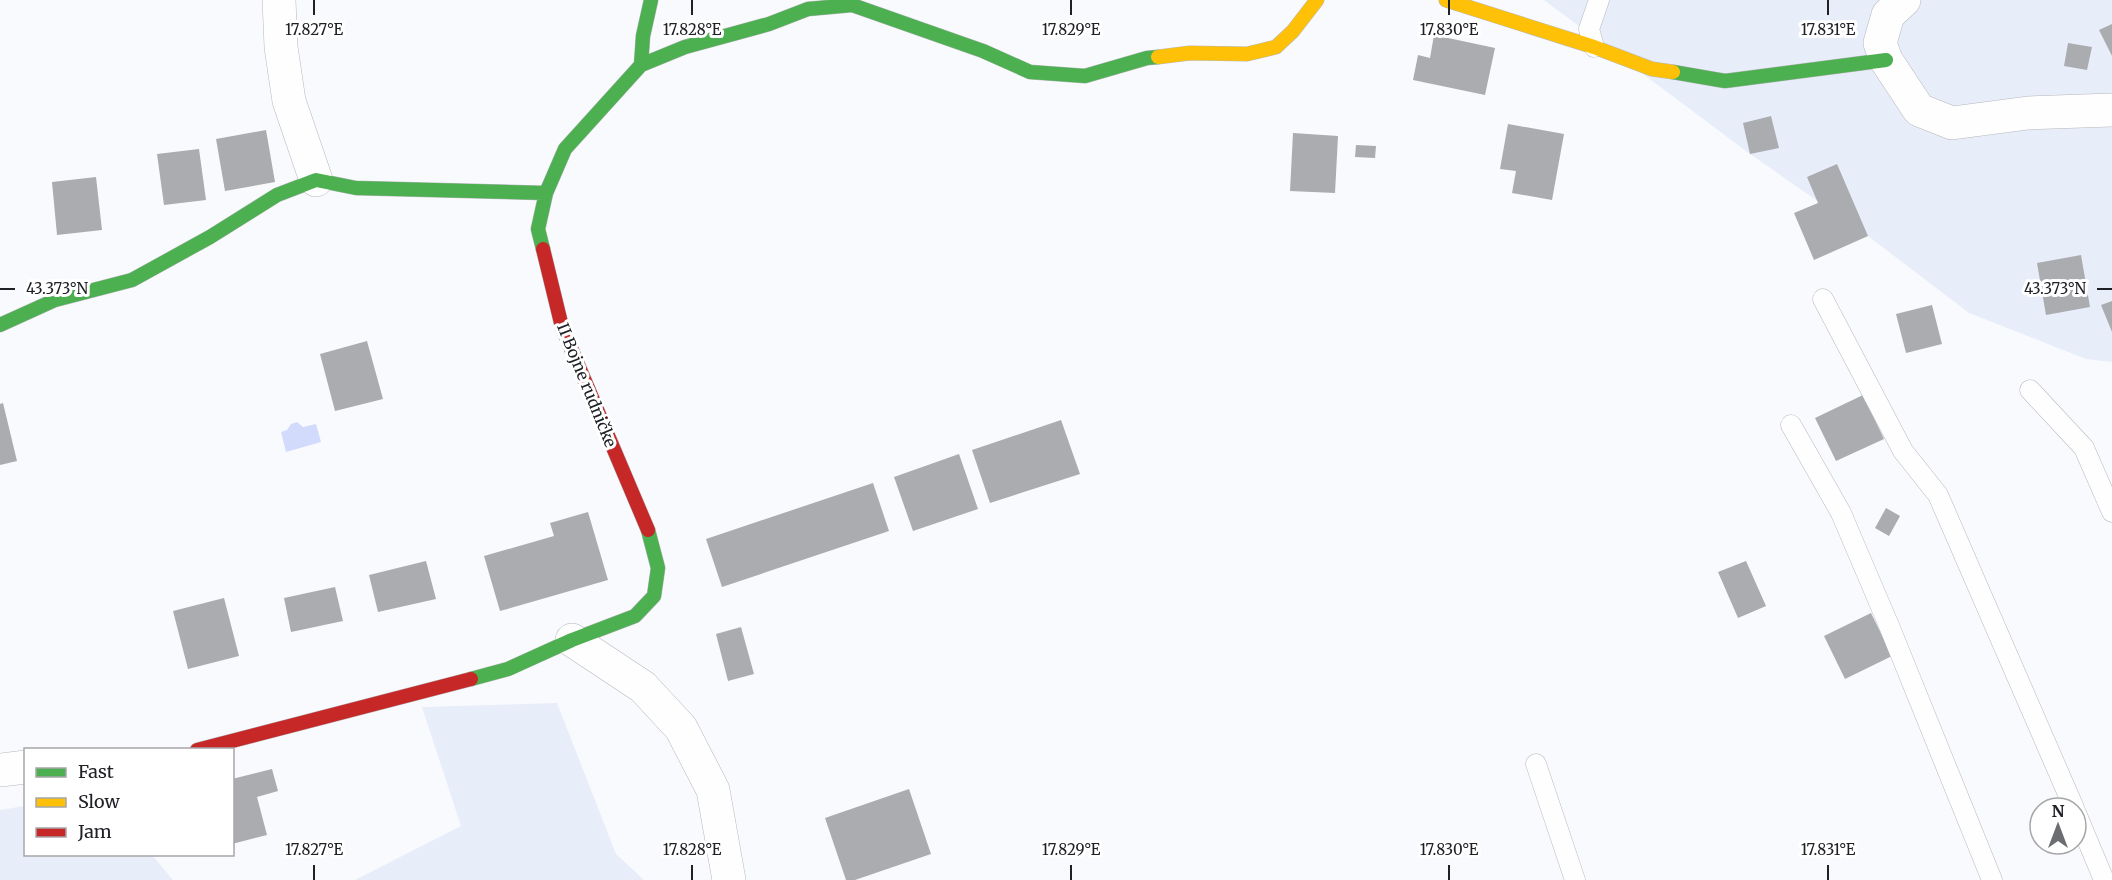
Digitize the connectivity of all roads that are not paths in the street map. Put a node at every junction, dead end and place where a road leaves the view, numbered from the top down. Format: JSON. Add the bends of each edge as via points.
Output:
{"nodes":[{"id":1,"x":279,"y":0,"type":"edge"},
{"id":2,"x":651,"y":0,"type":"edge"},
{"id":3,"x":1317,"y":0,"type":"edge"},
{"id":4,"x":1446,"y":0,"type":"edge"},
{"id":5,"x":1599,"y":0,"type":"edge"},
{"id":6,"x":1904,"y":0,"type":"edge"},
{"id":7,"x":1594,"y":47,"type":"junction"},
{"id":8,"x":1886,"y":60,"type":"junction"},
{"id":9,"x":641,"y":65,"type":"junction"},
{"id":10,"x":2112,"y":110,"type":"edge"},
{"id":11,"x":316,"y":180,"type":"junction"},
{"id":12,"x":546,"y":193,"type":"junction"},
{"id":13,"x":1823,"y":298,"type":"dead end"},
{"id":14,"x":0,"y":325,"type":"edge"},
{"id":15,"x":2030,"y":390,"type":"dead end"},
{"id":16,"x":1791,"y":425,"type":"dead end"},
{"id":17,"x":2112,"y":512,"type":"edge"},
{"id":18,"x":572,"y":640,"type":"junction"},
{"id":19,"x":205,"y":748,"type":"edge"},
{"id":20,"x":1536,"y":764,"type":"dead end"},
{"id":21,"x":24,"y":767,"type":"edge"},
{"id":22,"x":0,"y":770,"type":"edge"},
{"id":23,"x":2069,"y":796,"type":"edge"},
{"id":24,"x":2088,"y":842,"type":"edge"},
{"id":25,"x":729,"y":880,"type":"edge"},
{"id":26,"x":1575,"y":880,"type":"edge"},
{"id":27,"x":1992,"y":880,"type":"edge"},
{"id":28,"x":2104,"y":880,"type":"edge"}],
"edges":[{"from":1,"to":11,"type":"street","via":[[289,101]]},
{"from":2,"to":9,"type":"street"},
{"from":3,"to":9,"type":"street","via":[[1276,47],[1247,54],[1190,53],[1147,58],[1084,76],[1030,72],[983,51],[852,5],[808,9],[685,47]]},
{"from":4,"to":7,"type":"street"},
{"from":5,"to":7,"type":"lane","via":[[1589,29]]},
{"from":6,"to":8,"type":"street","via":[[1888,15],[1880,43]]},
{"from":7,"to":8,"type":"street","via":[[1652,69],[1725,81]]},
{"from":8,"to":10,"type":"street","via":[[1919,110],[1952,123],[2028,113]]},
{"from":9,"to":12,"type":"street","name":"II Bojne rudničke","via":[[565,149]]},
{"from":11,"to":12,"type":"street","via":[[356,188]]},
{"from":11,"to":14,"type":"street","via":[[277,195],[132,280],[55,300]]},
{"from":12,"to":18,"type":"street","name":"II Bojne rudničke","via":[[538,229],[562,327],[650,535],[658,568],[654,596],[635,615]]},
{"from":13,"to":23,"type":"lane","via":[[1903,451],[1938,495]]},
{"from":15,"to":17,"type":"lane","via":[[2084,448]]},
{"from":16,"to":27,"type":"lane","via":[[1841,513]]},
{"from":18,"to":19,"type":"street","name":"II Bojne rudničke","via":[[508,669]]},
{"from":18,"to":25,"type":"street","via":[[642,687],[681,728],[712,790]]},
{"from":20,"to":26,"type":"lane"},
{"from":21,"to":22,"type":"street"},
{"from":24,"to":28,"type":"lane"}]}
